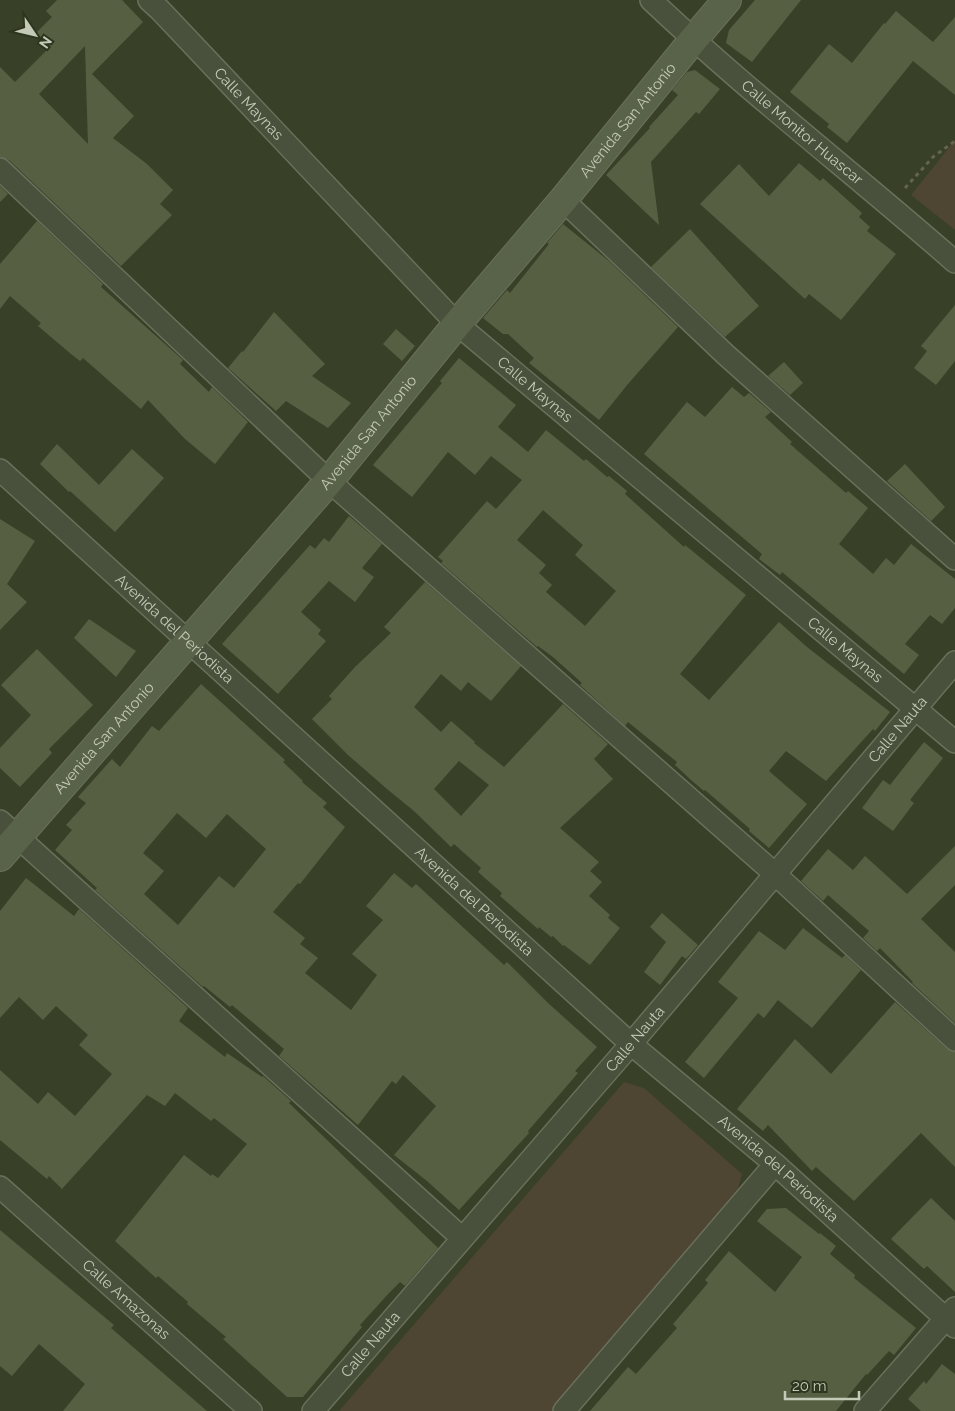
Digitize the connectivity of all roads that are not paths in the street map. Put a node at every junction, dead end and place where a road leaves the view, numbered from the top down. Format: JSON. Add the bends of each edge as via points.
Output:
{"nodes":[{"id":1,"x":651,"y":0,"type":"edge"},
{"id":2,"x":727,"y":0,"type":"edge"},
{"id":3,"x":162,"y":3,"type":"edge"},
{"id":4,"x":693,"y":40,"type":"junction"},
{"id":5,"x":0,"y":169,"type":"edge"},
{"id":6,"x":563,"y":200,"type":"junction"},
{"id":7,"x":955,"y":262,"type":"edge"},
{"id":8,"x":457,"y":324,"type":"junction"},
{"id":9,"x":0,"y":470,"type":"edge"},
{"id":10,"x":329,"y":481,"type":"junction"},
{"id":11,"x":955,"y":559,"type":"edge"},
{"id":12,"x":188,"y":643,"type":"junction"},
{"id":13,"x":955,"y":662,"type":"edge"},
{"id":14,"x":916,"y":709,"type":"junction"},
{"id":15,"x":955,"y":742,"type":"edge"},
{"id":16,"x":9,"y":829,"type":"edge"},
{"id":17,"x":0,"y":857,"type":"edge"},
{"id":18,"x":775,"y":874,"type":"junction"},
{"id":19,"x":955,"y":1040,"type":"edge"},
{"id":20,"x":632,"y":1044,"type":"junction"},
{"id":21,"x":775,"y":1164,"type":"junction"},
{"id":22,"x":0,"y":1187,"type":"edge"},
{"id":23,"x":462,"y":1238,"type":"junction"},
{"id":24,"x":952,"y":1318,"type":"edge"},
{"id":25,"x":251,"y":1411,"type":"edge"},
{"id":26,"x":313,"y":1411,"type":"edge"},
{"id":27,"x":564,"y":1411,"type":"edge"},
{"id":28,"x":865,"y":1411,"type":"edge"}],
"edges":[{"from":1,"to":4,"type":"street","name":"Calle Monitor Huascar"},
{"from":2,"to":4,"type":"main road","name":"Avenida San Antonio"},
{"from":3,"to":8,"type":"street","name":"Calle Maynas"},
{"from":4,"to":6,"type":"main road","name":"Avenida San Antonio"},
{"from":4,"to":7,"type":"street","name":"Calle Monitor Huascar"},
{"from":5,"to":10,"type":"street"},
{"from":6,"to":8,"type":"main road","name":"Avenida San Antonio"},
{"from":6,"to":11,"type":"street","via":[[726,355]]},
{"from":8,"to":10,"type":"main road","name":"Avenida San Antonio"},
{"from":8,"to":14,"type":"street","name":"Calle Maynas"},
{"from":9,"to":12,"type":"street","name":"Avenida del Periodista"},
{"from":10,"to":12,"type":"main road","name":"Avenida San Antonio"},
{"from":10,"to":18,"type":"street"},
{"from":12,"to":16,"type":"main road","name":"Avenida San Antonio"},
{"from":12,"to":20,"type":"street","name":"Avenida del Periodista"},
{"from":13,"to":14,"type":"street","name":"Calle Nauta"},
{"from":14,"to":15,"type":"street","name":"Calle Maynas"},
{"from":14,"to":18,"type":"street","name":"Calle Nauta"},
{"from":16,"to":17,"type":"main road","name":"Avenida San Antonio"},
{"from":16,"to":23,"type":"street"},
{"from":18,"to":19,"type":"street"},
{"from":18,"to":20,"type":"street","name":"Calle Nauta"},
{"from":20,"to":21,"type":"street","name":"Avenida del Periodista"},
{"from":20,"to":23,"type":"street","name":"Calle Nauta"},
{"from":21,"to":24,"type":"street","name":"Avenida del Periodista"},
{"from":21,"to":27,"type":"street"},
{"from":22,"to":25,"type":"street","name":"Calle Amazonas"},
{"from":23,"to":26,"type":"street","name":"Calle Nauta"},
{"from":24,"to":28,"type":"street"}]}
